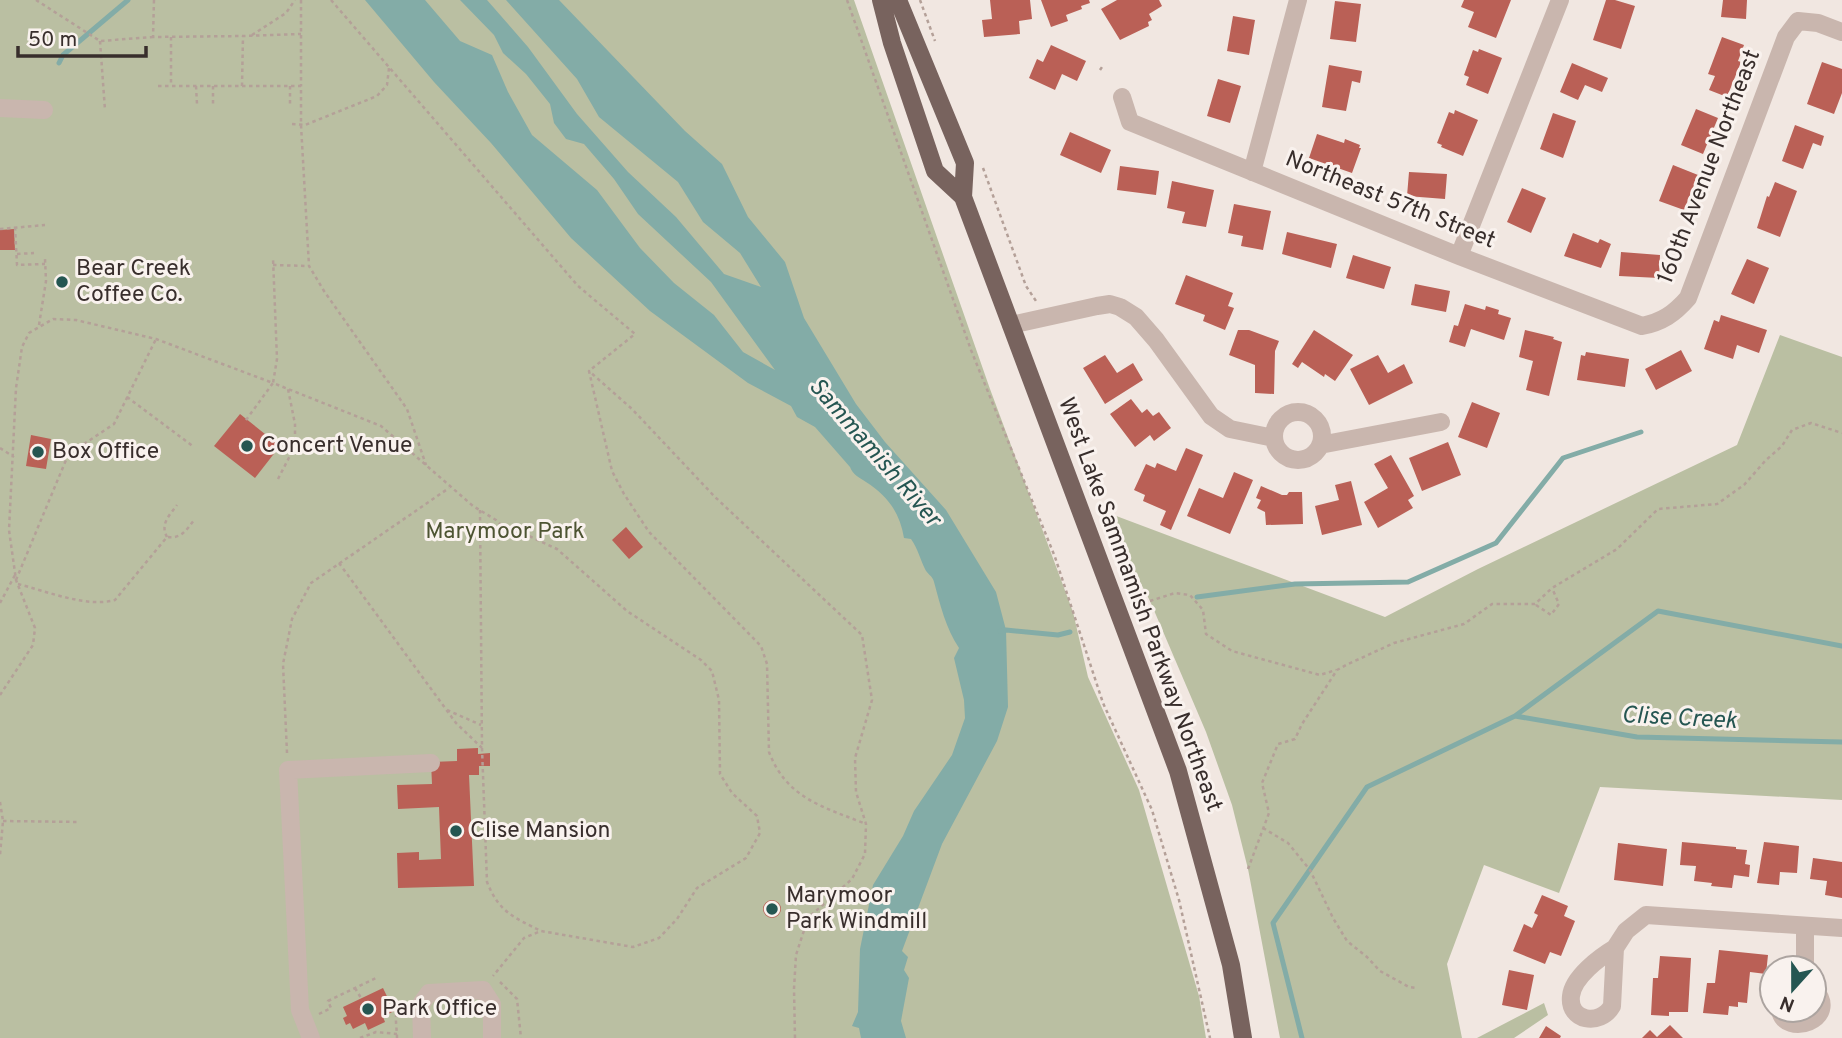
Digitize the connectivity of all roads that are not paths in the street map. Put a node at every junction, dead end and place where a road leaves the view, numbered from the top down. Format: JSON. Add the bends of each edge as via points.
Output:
{"nodes":[{"id":1,"x":881,"y":0,"type":"edge"},
{"id":2,"x":898,"y":0,"type":"edge"},
{"id":3,"x":1298,"y":0,"type":"edge"},
{"id":4,"x":1560,"y":0,"type":"edge"},
{"id":5,"x":1842,"y":32,"type":"edge"},
{"id":6,"x":1122,"y":97,"type":"dead end"},
{"id":7,"x":0,"y":108,"type":"edge"},
{"id":8,"x":44,"y":110,"type":"dead end"},
{"id":9,"x":1252,"y":172,"type":"junction"},
{"id":10,"x":963,"y":197,"type":"junction"},
{"id":11,"x":1459,"y":256,"type":"junction"},
{"id":12,"x":1659,"y":323,"type":"joint"},
{"id":13,"x":1012,"y":325,"type":"junction"},
{"id":14,"x":1441,"y":422,"type":"dead end"},
{"id":15,"x":1274,"y":438,"type":"junction"},
{"id":16,"x":1320,"y":445,"type":"junction"},
{"id":17,"x":431,"y":763,"type":"dead end"},
{"id":18,"x":1805,"y":926,"type":"junction"},
{"id":19,"x":1842,"y":928,"type":"edge"},
{"id":20,"x":1615,"y":948,"type":"dead end"},
{"id":21,"x":1805,"y":954,"type":"edge"},
{"id":22,"x":1784,"y":1024,"type":"edge"},
{"id":23,"x":1821,"y":1024,"type":"edge"},
{"id":24,"x":311,"y":1038,"type":"edge"},
{"id":25,"x":422,"y":1038,"type":"edge"},
{"id":26,"x":492,"y":1038,"type":"edge"},
{"id":27,"x":1243,"y":1038,"type":"edge"}],
"edges":[{"from":1,"to":10,"type":"main road","name":"West Lake Sammamish Parkway Northeast","via":[[935,171]]},
{"from":2,"to":10,"type":"main road","name":"West Lake Sammamish Parkway Northeast","via":[[965,163]]},
{"from":3,"to":9,"type":"street"},
{"from":4,"to":11,"type":"street"},
{"from":5,"to":12,"type":"street","name":"160th Avenue Northeast","via":[[1795,13],[1688,298]]},
{"from":6,"to":9,"type":"street","name":"Northeast 57th Street","via":[[1130,122]]},
{"from":7,"to":8,"type":"street"},
{"from":9,"to":11,"type":"street","name":"Northeast 57th Street"},
{"from":10,"to":13,"type":"main road","name":"West Lake Sammamish Parkway Northeast"},
{"from":11,"to":12,"type":"street","name":"Northeast 57th Street","via":[[1626,321],[1642,326]]},
{"from":13,"to":15,"type":"street","via":[[1097,306],[1120,307],[1156,340],[1211,416],[1230,429]]},
{"from":13,"to":27,"type":"main road","name":"West Lake Sammamish Parkway Northeast","via":[[1178,771],[1231,965]]},
{"from":14,"to":16,"type":"street"},
{"from":15,"to":16,"type":"street","via":[[1282,454],[1296,460],[1311,456]]},
{"from":15,"to":16,"type":"street","via":[[1281,419],[1302,413],[1320,426]]},
{"from":17,"to":24,"type":"street","via":[[288,770],[300,1010]]},
{"from":18,"to":19,"type":"street"},
{"from":18,"to":20,"type":"street","via":[[1647,915],[1626,930]]},
{"from":18,"to":21,"type":"street"},
{"from":22,"to":23,"type":"street","via":[[1793,1032],[1808,1034]]},
{"from":25,"to":26,"type":"street","via":[[421,1003],[429,993],[488,983]]}]}
